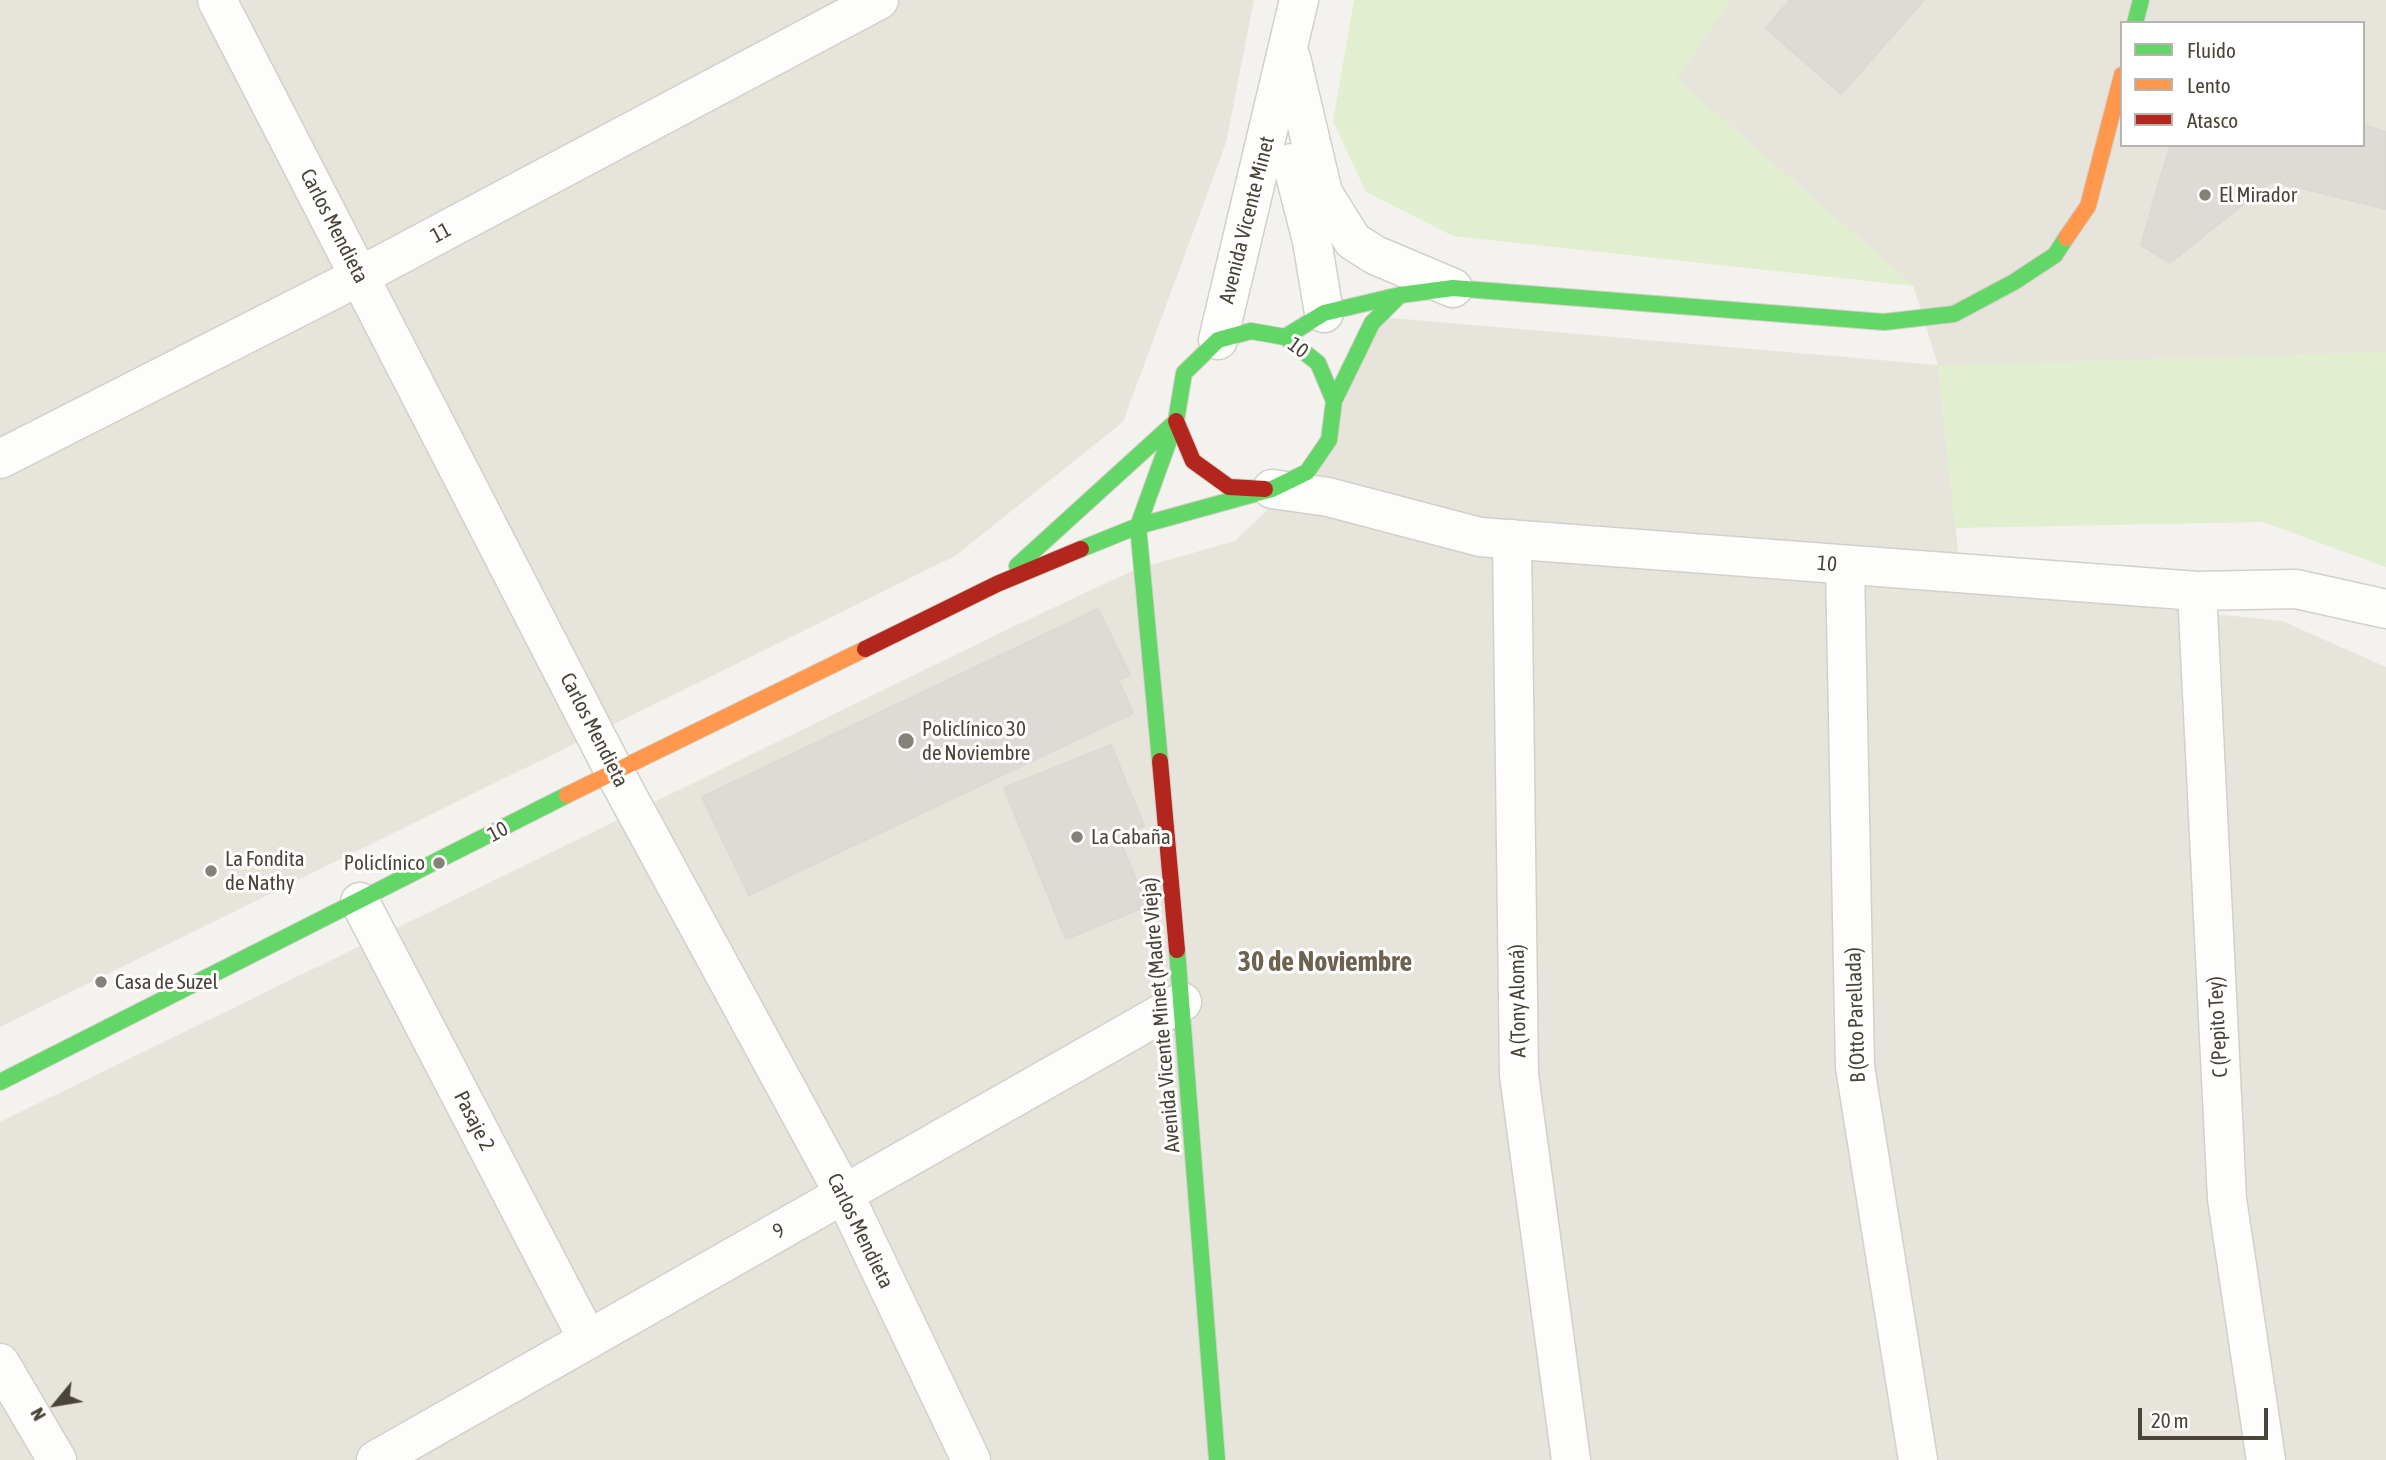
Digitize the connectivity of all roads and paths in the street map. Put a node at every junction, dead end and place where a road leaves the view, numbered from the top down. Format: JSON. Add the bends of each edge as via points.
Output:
{"nodes":[{"id":1,"x":217,"y":0,"type":"edge"},
{"id":2,"x":879,"y":0,"type":"edge"},
{"id":3,"x":1300,"y":0,"type":"edge"},
{"id":4,"x":2141,"y":0,"type":"edge"},
{"id":5,"x":2136,"y":21,"type":"edge"},
{"id":6,"x":1289,"y":47,"type":"junction"},
{"id":7,"x":2120,"y":83,"type":"edge"},
{"id":8,"x":1277,"y":100,"type":"junction"},
{"id":9,"x":360,"y":276,"type":"junction"},
{"id":10,"x":1452,"y":288,"type":"junction"},
{"id":11,"x":1400,"y":295,"type":"junction"},
{"id":12,"x":1324,"y":313,"type":"junction"},
{"id":13,"x":1285,"y":337,"type":"junction"},
{"id":14,"x":1218,"y":340,"type":"junction"},
{"id":15,"x":1334,"y":401,"type":"junction"},
{"id":16,"x":1176,"y":421,"type":"junction"},
{"id":17,"x":0,"y":459,"type":"edge"},
{"id":18,"x":1272,"y":489,"type":"junction"},
{"id":19,"x":1138,"y":526,"type":"junction"},
{"id":20,"x":1512,"y":539,"type":"junction"},
{"id":21,"x":1845,"y":566,"type":"junction"},
{"id":22,"x":997,"y":584,"type":"junction"},
{"id":23,"x":2197,"y":591,"type":"junction"},
{"id":24,"x":2386,"y":609,"type":"edge"},
{"id":25,"x":614,"y":771,"type":"junction"},
{"id":26,"x":360,"y":902,"type":"junction"},
{"id":27,"x":1182,"y":1002,"type":"junction"},
{"id":28,"x":0,"y":1082,"type":"edge"},
{"id":29,"x":844,"y":1194,"type":"junction"},
{"id":30,"x":588,"y":1340,"type":"junction"},
{"id":31,"x":0,"y":1363,"type":"edge"},
{"id":32,"x":57,"y":1460,"type":"edge"},
{"id":33,"x":376,"y":1460,"type":"edge"},
{"id":34,"x":971,"y":1460,"type":"edge"},
{"id":35,"x":1217,"y":1460,"type":"edge"},
{"id":36,"x":1571,"y":1460,"type":"edge"},
{"id":37,"x":1918,"y":1460,"type":"edge"},
{"id":38,"x":2266,"y":1460,"type":"edge"}],
"edges":[{"from":1,"to":9,"type":"street","name":"Carlos Mendieta"},
{"from":2,"to":9,"type":"street","name":"11"},
{"from":3,"to":6,"type":"street","name":"Avenida Vicente Minet"},
{"from":4,"to":5,"type":"main road"},
{"from":6,"to":8,"type":"street","name":"Avenida Vicente Minet"},
{"from":6,"to":10,"type":"street","via":[[1323,193],[1353,241]]},
{"from":7,"to":10,"type":"main road","via":[[2088,206],[2055,255],[1954,314],[1884,322]]},
{"from":8,"to":12,"type":"street","name":"Avenida Vicente Minet","via":[[1312,241]]},
{"from":8,"to":14,"type":"street","name":"Avenida Vicente Minet"},
{"from":9,"to":17,"type":"street","name":"11"},
{"from":9,"to":25,"type":"street","name":"Carlos Mendieta"},
{"from":10,"to":11,"type":"main road"},
{"from":11,"to":12,"type":"main road"},
{"from":11,"to":15,"type":"main road","via":[[1372,323]]},
{"from":12,"to":13,"type":"main road"},
{"from":13,"to":14,"type":"main road","name":"10","via":[[1251,331]]},
{"from":13,"to":15,"type":"main road","name":"10","via":[[1318,363]]},
{"from":14,"to":16,"type":"main road","name":"10","via":[[1184,373]]},
{"from":15,"to":18,"type":"main road","name":"10","via":[[1329,440],[1322,451],[1307,472]]},
{"from":16,"to":18,"type":"main road","name":"10","via":[[1193,461],[1229,487]]},
{"from":16,"to":19,"type":"main road"},
{"from":16,"to":22,"type":"main road","name":"10"},
{"from":18,"to":19,"type":"main road","name":"10"},
{"from":18,"to":20,"type":"street","name":"10","via":[[1328,497],[1480,537]]},
{"from":19,"to":22,"type":"main road","name":"10"},
{"from":19,"to":27,"type":"main road","name":"Avenida Vicente Minet (Madre Vieja)"},
{"from":20,"to":21,"type":"street","name":"10"},
{"from":20,"to":36,"type":"street","name":"A (Tony Alomá)","via":[[1519,1075]]},
{"from":21,"to":23,"type":"street","name":"10"},
{"from":21,"to":37,"type":"street","name":"B (Otto Parellada)","via":[[1855,1066]]},
{"from":22,"to":25,"type":"main road","name":"10"},
{"from":23,"to":24,"type":"street","name":"10","via":[[2296,589]]},
{"from":23,"to":38,"type":"street","name":"C (Pepito Tey)","via":[[2227,1199]]},
{"from":25,"to":26,"type":"main road","name":"10"},
{"from":25,"to":29,"type":"street","name":"Carlos Mendieta"},
{"from":26,"to":28,"type":"main road","name":"10"},
{"from":26,"to":30,"type":"street","name":"Pasaje 2"},
{"from":27,"to":29,"type":"street","name":"9"},
{"from":27,"to":35,"type":"main road","name":"Avenida Vicente Minet (Madre Vieja)"},
{"from":29,"to":30,"type":"street","name":"9"},
{"from":29,"to":34,"type":"street","name":"Carlos Mendieta"},
{"from":30,"to":33,"type":"street","name":"9"},
{"from":31,"to":32,"type":"street"}]}
